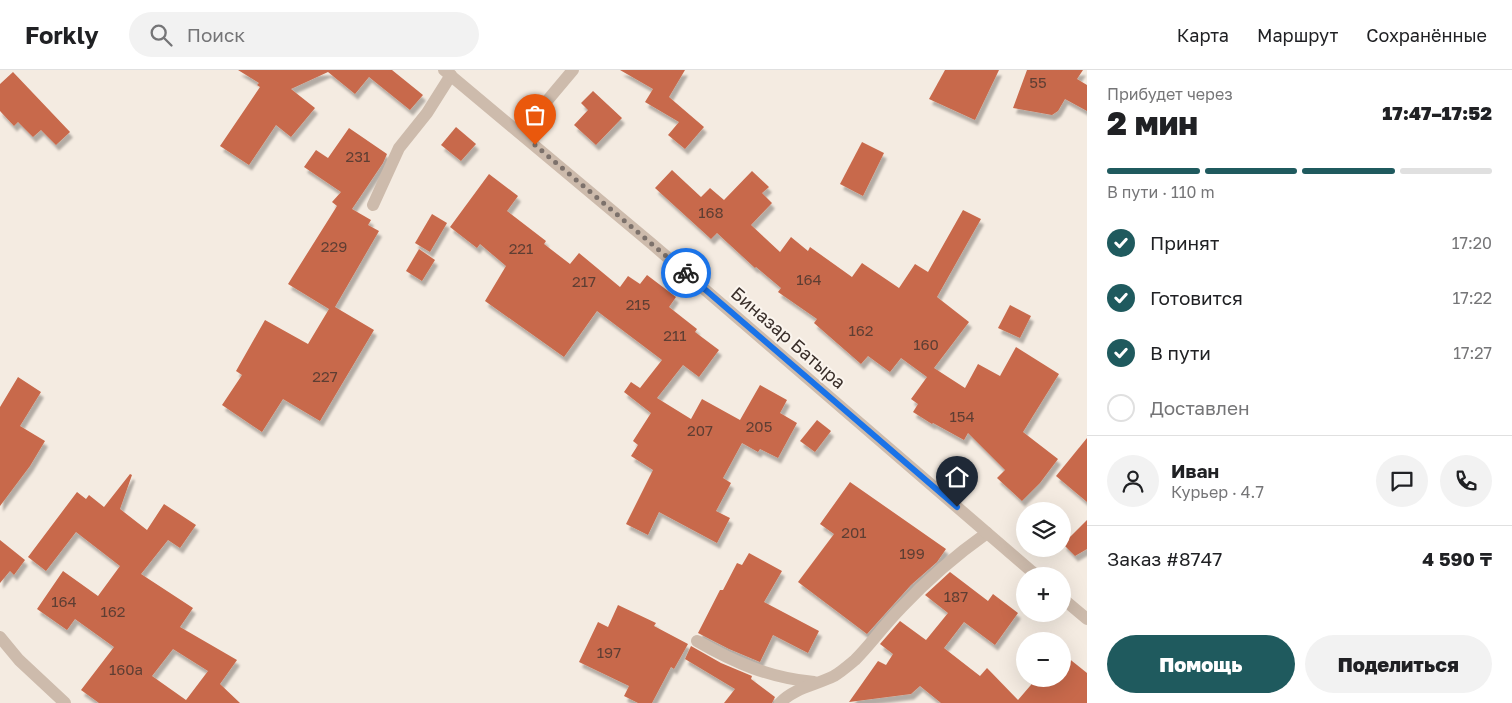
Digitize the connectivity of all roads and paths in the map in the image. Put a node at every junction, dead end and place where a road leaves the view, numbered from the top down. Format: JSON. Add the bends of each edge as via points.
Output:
{"nodes":[{"id":1,"x":574,"y":70,"type":"edge"},
{"id":2,"x":448,"y":73,"type":"edge"},
{"id":3,"x":520,"y":133,"type":"junction"},
{"id":4,"x":373,"y":205,"type":"dead end"},
{"id":5,"x":987,"y":533,"type":"junction"},
{"id":6,"x":1027,"y":567,"type":"edge"},
{"id":7,"x":1071,"y":606,"type":"edge"},
{"id":8,"x":1087,"y":619,"type":"edge"},
{"id":9,"x":0,"y":637,"type":"edge"},
{"id":10,"x":697,"y":641,"type":"dead end"},
{"id":11,"x":819,"y":682,"type":"junction"},
{"id":12,"x":65,"y":703,"type":"edge"},
{"id":13,"x":780,"y":703,"type":"edge"}],
"edges":[{"from":1,"to":3,"type":"street"},
{"from":2,"to":3,"type":"street","name":"Биназар Батыра"},
{"from":2,"to":4,"type":"street","via":[[427,113],[399,148]]},
{"from":3,"to":5,"type":"street","name":"Биназар Батыра"},
{"from":5,"to":6,"type":"street","name":"Биназар Батыра"},
{"from":5,"to":11,"type":"street","via":[[957,554],[929,580],[855,660]]},
{"from":7,"to":8,"type":"street"},
{"from":9,"to":12,"type":"street","via":[[19,660]]},
{"from":10,"to":11,"type":"street","via":[[761,672]]},
{"from":11,"to":13,"type":"street"}]}
